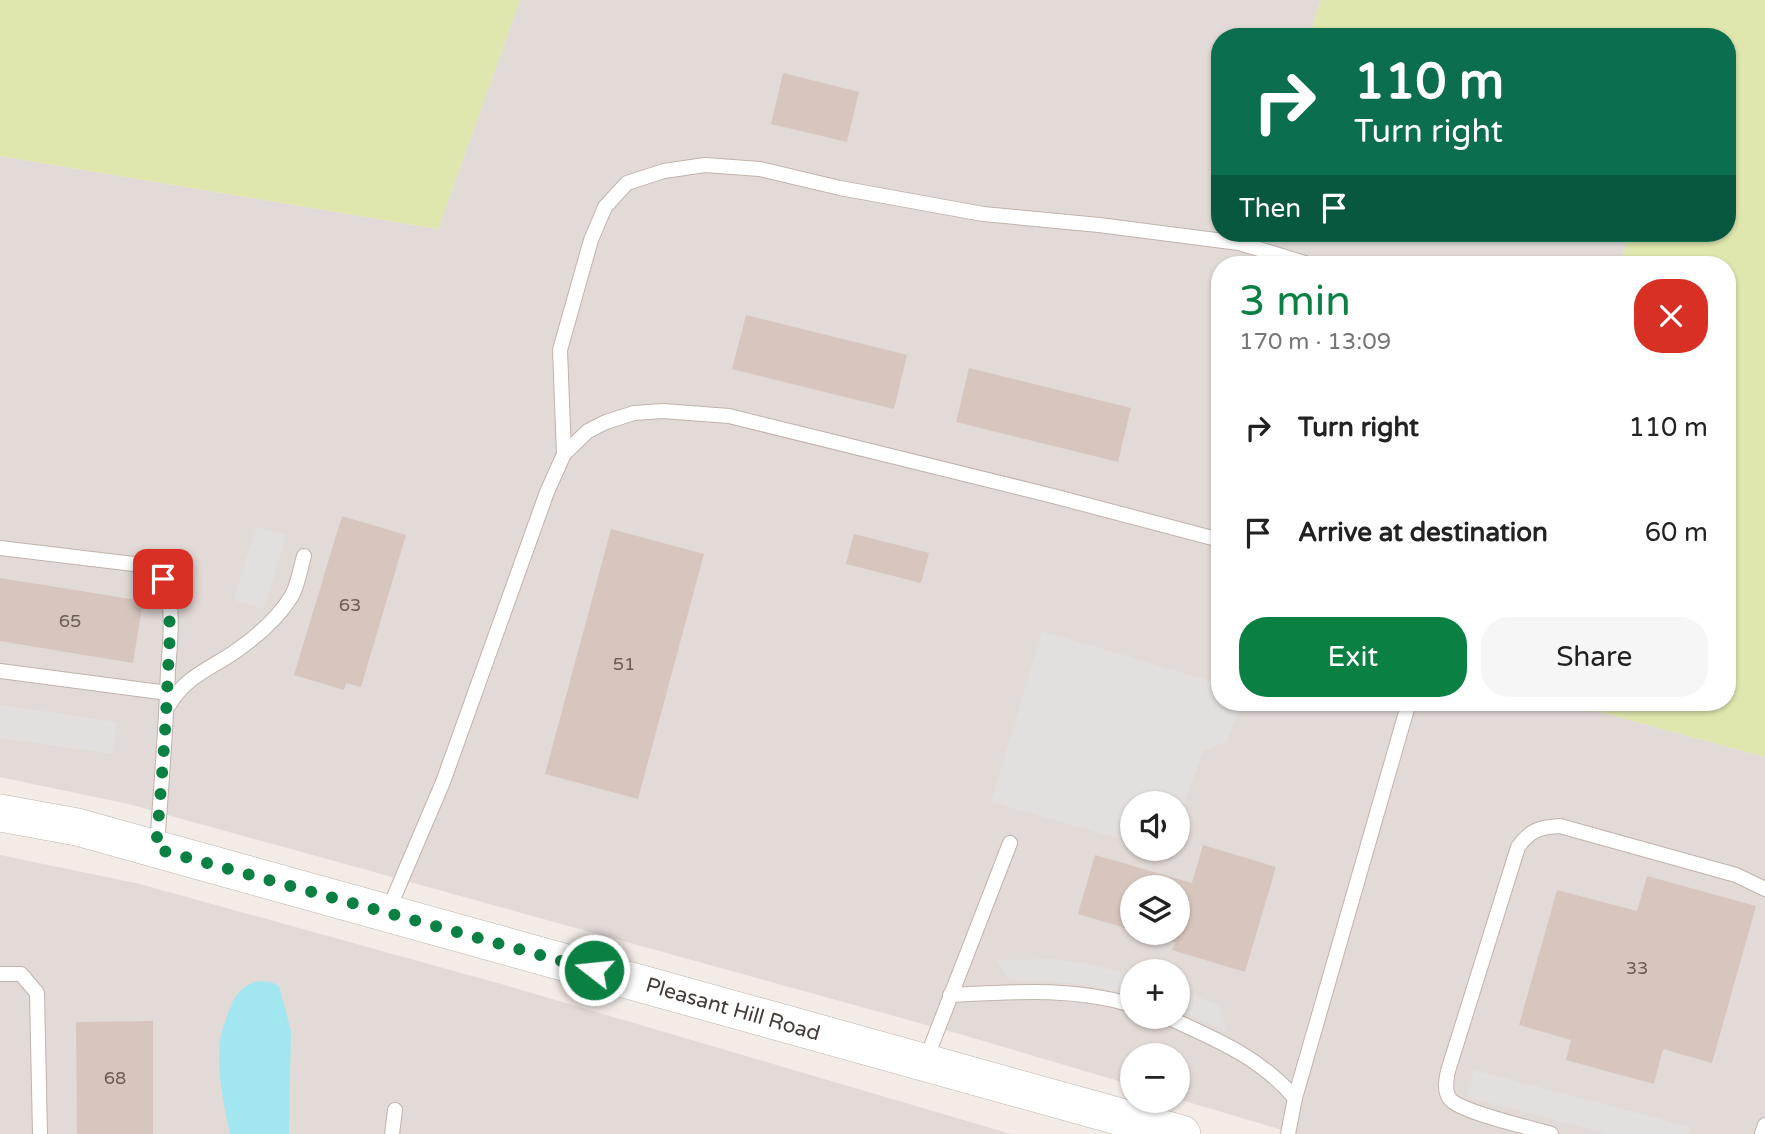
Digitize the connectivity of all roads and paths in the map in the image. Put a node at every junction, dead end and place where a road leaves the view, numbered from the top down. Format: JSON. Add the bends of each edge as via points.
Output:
{"nodes":[{"id":1,"x":1211,"y":239,"type":"edge"},
{"id":2,"x":1231,"y":242,"type":"edge"},
{"id":3,"x":1282,"y":256,"type":"edge"},
{"id":4,"x":564,"y":454,"type":"junction"},
{"id":5,"x":1211,"y":538,"type":"edge"},
{"id":6,"x":0,"y":548,"type":"edge"},
{"id":7,"x":304,"y":556,"type":"dead end"},
{"id":8,"x":0,"y":671,"type":"edge"},
{"id":9,"x":168,"y":700,"type":"junction"},
{"id":10,"x":1406,"y":711,"type":"edge"},
{"id":11,"x":0,"y":813,"type":"edge"},
{"id":12,"x":1010,"y":843,"type":"dead end"},
{"id":13,"x":156,"y":849,"type":"junction"},
{"id":14,"x":1765,"y":889,"type":"edge"},
{"id":15,"x":388,"y":912,"type":"junction"},
{"id":16,"x":0,"y":974,"type":"edge"},
{"id":17,"x":950,"y":995,"type":"junction"},
{"id":18,"x":1120,"y":1001,"type":"edge"},
{"id":19,"x":1190,"y":1028,"type":"edge"},
{"id":20,"x":925,"y":1062,"type":"junction"},
{"id":21,"x":1295,"y":1098,"type":"junction"},
{"id":22,"x":395,"y":1110,"type":"dead end"},
{"id":23,"x":1765,"y":1125,"type":"edge"},
{"id":24,"x":40,"y":1134,"type":"edge"},
{"id":25,"x":392,"y":1134,"type":"edge"},
{"id":26,"x":1182,"y":1134,"type":"edge"},
{"id":27,"x":1288,"y":1134,"type":"edge"},
{"id":28,"x":1551,"y":1134,"type":"edge"},
{"id":29,"x":1762,"y":1134,"type":"edge"}],
"edges":[{"from":1,"to":4,"type":"lane","via":[[983,214],[760,169],[705,165],[664,171],[628,183],[605,207],[591,240],[560,350]]},
{"from":2,"to":3,"type":"lane"},
{"from":4,"to":5,"type":"lane","via":[[588,430],[634,413],[729,416]]},
{"from":4,"to":15,"type":"lane","via":[[443,782]]},
{"from":6,"to":9,"type":"lane","via":[[154,569],[168,594]]},
{"from":7,"to":9,"type":"lane","via":[[292,595],[277,616]]},
{"from":8,"to":9,"type":"lane"},
{"from":9,"to":13,"type":"lane"},
{"from":10,"to":21,"type":"lane"},
{"from":11,"to":13,"type":"street","name":"Pleasant Hill Road","via":[[77,827]]},
{"from":12,"to":17,"type":"lane"},
{"from":13,"to":15,"type":"street","name":"Pleasant Hill Road"},
{"from":14,"to":28,"type":"lane","via":[[1736,875],[1560,826],[1539,827],[1526,835],[1516,854],[1446,1085],[1450,1099],[1463,1108]]},
{"from":15,"to":20,"type":"street","name":"Pleasant Hill Road"},
{"from":16,"to":24,"type":"lane","via":[[21,974],[37,993]]},
{"from":17,"to":18,"type":"lane","via":[[1035,991]]},
{"from":17,"to":20,"type":"lane"},
{"from":19,"to":21,"type":"lane","via":[[1247,1056]]},
{"from":20,"to":26,"type":"street","name":"Pleasant Hill Road"},
{"from":21,"to":27,"type":"lane"},
{"from":22,"to":25,"type":"lane"},
{"from":23,"to":29,"type":"lane"}]}
